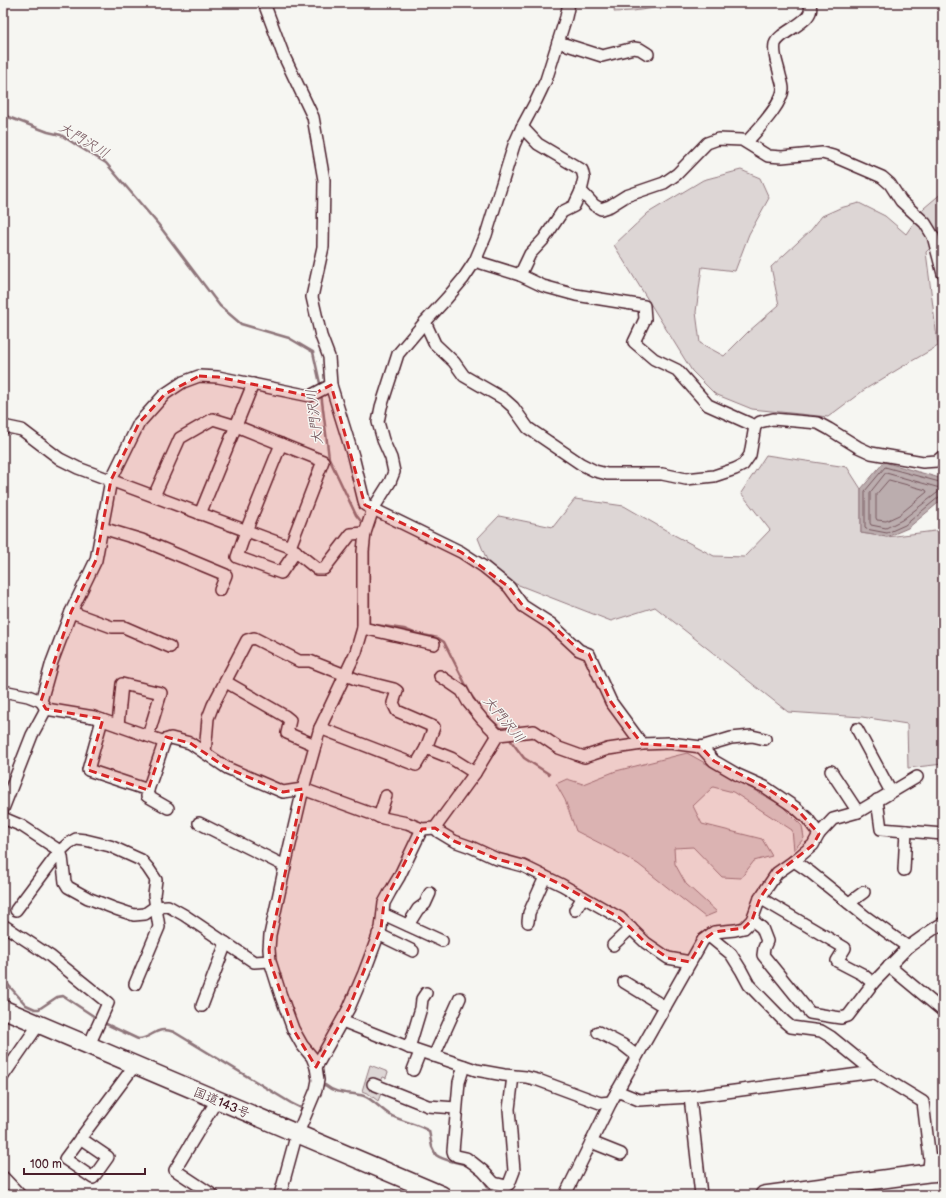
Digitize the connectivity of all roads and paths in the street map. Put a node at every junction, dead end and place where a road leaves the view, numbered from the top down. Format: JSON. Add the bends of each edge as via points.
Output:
{"nodes":[{"id":1,"x":264,"y":3,"type":"edge"},
{"id":2,"x":569,"y":3,"type":"edge"},
{"id":3,"x":809,"y":3,"type":"edge"},
{"id":4,"x":558,"y":42,"type":"junction"},
{"id":5,"x":648,"y":54,"type":"dead end"},
{"id":6,"x":522,"y":127,"type":"junction"},
{"id":7,"x":747,"y":142,"type":"junction"},
{"id":8,"x":581,"y":191,"type":"junction"},
{"id":9,"x":475,"y":261,"type":"junction"},
{"id":10,"x":943,"y":274,"type":"edge"},
{"id":11,"x":520,"y":275,"type":"junction"},
{"id":12,"x":425,"y":322,"type":"junction"},
{"id":13,"x":253,"y":384,"type":"junction"},
{"id":14,"x":323,"y":389,"type":"junction"},
{"id":15,"x":3,"y":426,"type":"edge"},
{"id":16,"x":236,"y":426,"type":"junction"},
{"id":17,"x":755,"y":426,"type":"junction"},
{"id":18,"x":281,"y":444,"type":"junction"},
{"id":19,"x":943,"y":456,"type":"edge"},
{"id":20,"x":111,"y":480,"type":"junction"},
{"id":21,"x":154,"y":496,"type":"junction"},
{"id":22,"x":373,"y":509,"type":"junction"},
{"id":23,"x":200,"y":514,"type":"junction"},
{"id":24,"x":102,"y":528,"type":"junction"},
{"id":25,"x":246,"y":531,"type":"junction"},
{"id":26,"x":365,"y":533,"type":"junction"},
{"id":27,"x":293,"y":549,"type":"junction"},
{"id":28,"x":220,"y":590,"type":"dead end"},
{"id":29,"x":71,"y":612,"type":"junction"},
{"id":30,"x":363,"y":628,"type":"junction"},
{"id":31,"x":434,"y":644,"type":"dead end"},
{"id":32,"x":170,"y":647,"type":"dead end"},
{"id":33,"x":345,"y":675,"type":"junction"},
{"id":34,"x":440,"y":676,"type":"dead end"},
{"id":35,"x":226,"y":682,"type":"junction"},
{"id":36,"x":3,"y":691,"type":"edge"},
{"id":37,"x":43,"y":705,"type":"junction"},
{"id":38,"x":102,"y":720,"type":"junction"},
{"id":39,"x":118,"y":725,"type":"junction"},
{"id":40,"x":320,"y":728,"type":"junction"},
{"id":41,"x":857,"y":729,"type":"dead end"},
{"id":42,"x":498,"y":735,"type":"junction"},
{"id":43,"x":148,"y":736,"type":"junction"},
{"id":44,"x":765,"y":739,"type":"dead end"},
{"id":45,"x":166,"y":740,"type":"junction"},
{"id":46,"x":642,"y":744,"type":"junction"},
{"id":47,"x":315,"y":745,"type":"junction"},
{"id":48,"x":700,"y":747,"type":"junction"},
{"id":49,"x":426,"y":748,"type":"junction"},
{"id":50,"x":205,"y":753,"type":"junction"},
{"id":51,"x":831,"y":771,"type":"dead end"},
{"id":52,"x":475,"y":773,"type":"junction"},
{"id":53,"x":917,"y":777,"type":"dead end"},
{"id":54,"x":303,"y":789,"type":"junction"},
{"id":55,"x":148,"y":790,"type":"junction"},
{"id":56,"x":892,"y":792,"type":"junction"},
{"id":57,"x":386,"y":796,"type":"dead end"},
{"id":58,"x":877,"y":800,"type":"junction"},
{"id":59,"x":4,"y":805,"type":"edge"},
{"id":60,"x":168,"y":808,"type":"dead end"},
{"id":61,"x":858,"y":812,"type":"junction"},
{"id":62,"x":379,"y":817,"type":"junction"},
{"id":63,"x":3,"y":818,"type":"edge"},
{"id":64,"x":199,"y":823,"type":"dead end"},
{"id":65,"x":435,"y":828,"type":"junction"},
{"id":66,"x":422,"y":829,"type":"junction"},
{"id":67,"x":906,"y":831,"type":"junction"},
{"id":68,"x":819,"y":834,"type":"junction"},
{"id":69,"x":943,"y":834,"type":"edge"},
{"id":70,"x":60,"y":851,"type":"junction"},
{"id":71,"x":794,"y":861,"type":"junction"},
{"id":72,"x":285,"y":866,"type":"junction"},
{"id":73,"x":904,"y":870,"type":"dead end"},
{"id":74,"x":545,"y":877,"type":"junction"},
{"id":75,"x":864,"y":892,"type":"dead end"},
{"id":76,"x":430,"y":893,"type":"dead end"},
{"id":77,"x":583,"y":897,"type":"junction"},
{"id":78,"x":760,"y":898,"type":"junction"},
{"id":79,"x":848,"y":903,"type":"junction"},
{"id":80,"x":155,"y":907,"type":"junction"},
{"id":81,"x":16,"y":910,"type":"dead end"},
{"id":82,"x":575,"y":910,"type":"dead end"},
{"id":83,"x":383,"y":914,"type":"junction"},
{"id":84,"x":752,"y":920,"type":"junction"},
{"id":85,"x":528,"y":922,"type":"dead end"},
{"id":86,"x":3,"y":925,"type":"edge"},
{"id":87,"x":408,"y":925,"type":"junction"},
{"id":88,"x":630,"y":928,"type":"junction"},
{"id":89,"x":941,"y":928,"type":"edge"},
{"id":90,"x":378,"y":934,"type":"junction"},
{"id":91,"x":709,"y":936,"type":"junction"},
{"id":92,"x":442,"y":942,"type":"dead end"},
{"id":93,"x":226,"y":943,"type":"junction"},
{"id":94,"x":614,"y":945,"type":"dead end"},
{"id":95,"x":908,"y":947,"type":"junction"},
{"id":96,"x":413,"y":951,"type":"dead end"},
{"id":97,"x":270,"y":961,"type":"junction"},
{"id":98,"x":690,"y":962,"type":"junction"},
{"id":99,"x":889,"y":966,"type":"junction"},
{"id":100,"x":624,"y":982,"type":"dead end"},
{"id":101,"x":873,"y":983,"type":"junction"},
{"id":102,"x":136,"y":984,"type":"dead end"},
{"id":103,"x":426,"y":992,"type":"dead end"},
{"id":104,"x":460,"y":998,"type":"dead end"},
{"id":105,"x":202,"y":1006,"type":"dead end"},
{"id":106,"x":665,"y":1007,"type":"junction"},
{"id":107,"x":3,"y":1009,"type":"edge"},
{"id":108,"x":943,"y":1011,"type":"edge"},
{"id":109,"x":810,"y":1013,"type":"junction"},
{"id":110,"x":342,"y":1021,"type":"junction"},
{"id":111,"x":40,"y":1024,"type":"junction"},
{"id":112,"x":803,"y":1029,"type":"junction"},
{"id":113,"x":598,"y":1032,"type":"dead end"},
{"id":114,"x":89,"y":1045,"type":"junction"},
{"id":115,"x":409,"y":1048,"type":"junction"},
{"id":116,"x":420,"y":1052,"type":"junction"},
{"id":117,"x":434,"y":1056,"type":"junction"},
{"id":118,"x":637,"y":1056,"type":"junction"},
{"id":119,"x":135,"y":1065,"type":"junction"},
{"id":120,"x":464,"y":1066,"type":"junction"},
{"id":121,"x":316,"y":1067,"type":"junction"},
{"id":122,"x":413,"y":1070,"type":"dead end"},
{"id":123,"x":874,"y":1072,"type":"junction"},
{"id":124,"x":3,"y":1076,"type":"edge"},
{"id":125,"x":513,"y":1076,"type":"junction"},
{"id":126,"x":373,"y":1084,"type":"dead end"},
{"id":127,"x":618,"y":1091,"type":"junction"},
{"id":128,"x":690,"y":1097,"type":"junction"},
{"id":129,"x":217,"y":1100,"type":"junction"},
{"id":130,"x":611,"y":1102,"type":"junction"},
{"id":131,"x":456,"y":1108,"type":"junction"},
{"id":132,"x":297,"y":1134,"type":"junction"},
{"id":133,"x":80,"y":1138,"type":"dead end"},
{"id":134,"x":591,"y":1142,"type":"junction"},
{"id":135,"x":621,"y":1154,"type":"dead end"},
{"id":136,"x":943,"y":1159,"type":"edge"},
{"id":137,"x":933,"y":1168,"type":"edge"},
{"id":138,"x":3,"y":1177,"type":"edge"},
{"id":139,"x":20,"y":1195,"type":"edge"},
{"id":140,"x":214,"y":1195,"type":"edge"},
{"id":141,"x":280,"y":1195,"type":"edge"},
{"id":142,"x":442,"y":1195,"type":"edge"},
{"id":143,"x":565,"y":1195,"type":"edge"},
{"id":144,"x":701,"y":1195,"type":"edge"},
{"id":145,"x":764,"y":1195,"type":"edge"}],
"edges":[{"from":1,"to":14,"type":"street","via":[[282,54],[313,117],[324,180],[323,247],[312,297],[330,357]]},
{"from":2,"to":4,"type":"street"},
{"from":3,"to":7,"type":"street","via":[[811,12],[807,18],[775,45],[783,88],[782,96]]},
{"from":4,"to":5,"type":"street","via":[[602,56],[634,48]]},
{"from":4,"to":6,"type":"street","via":[[546,80]]},
{"from":6,"to":8,"type":"street","via":[[538,144],[582,170],[584,178]]},
{"from":6,"to":9,"type":"street"},
{"from":7,"to":8,"type":"street","via":[[718,139],[707,143],[677,174],[664,183],[626,196],[601,209]]},
{"from":7,"to":10,"type":"street","via":[[768,156],[822,153],[882,178],[890,184],[901,201],[925,223],[933,236]]},
{"from":8,"to":11,"type":"street","via":[[574,206],[562,212],[544,240],[530,254]]},
{"from":9,"to":11,"type":"street"},
{"from":9,"to":12,"type":"street","via":[[463,279]]},
{"from":11,"to":17,"type":"street","via":[[543,286],[576,295],[644,306],[645,319],[634,342],[654,359],[677,370],[708,405]]},
{"from":12,"to":17,"type":"street","via":[[435,344],[464,376],[504,399],[528,428],[595,471],[607,474],[662,474],[686,479],[714,476],[743,465],[750,455]]},
{"from":12,"to":22,"type":"street","via":[[398,354],[381,407],[378,422],[392,458],[394,472]]},
{"from":13,"to":14,"type":"street","via":[[310,396]]},
{"from":13,"to":16,"type":"street"},
{"from":13,"to":20,"type":"street","via":[[199,376],[183,382],[165,394],[138,423]]},
{"from":14,"to":22,"type":"street","via":[[353,456],[366,504]]},
{"from":15,"to":20,"type":"street","via":[[22,430],[60,458],[78,468]]},
{"from":16,"to":18,"type":"street"},
{"from":16,"to":21,"type":"street","via":[[213,419],[180,438]]},
{"from":16,"to":23,"type":"street"},
{"from":17,"to":19,"type":"street","via":[[760,422],[773,420],[818,424],[858,448],[872,453],[923,462],[937,461]]},
{"from":18,"to":25,"type":"street"},
{"from":18,"to":27,"type":"street","via":[[323,461]]},
{"from":20,"to":21,"type":"street"},
{"from":20,"to":24,"type":"street"},
{"from":21,"to":23,"type":"street"},
{"from":22,"to":26,"type":"street"},
{"from":22,"to":46,"type":"street","via":[[461,552],[509,587],[523,606],[551,624],[579,650],[589,654],[611,702]]},
{"from":23,"to":25,"type":"street"},
{"from":24,"to":28,"type":"street","via":[[142,540],[226,574]]},
{"from":24,"to":29,"type":"street","via":[[96,560]]},
{"from":25,"to":27,"type":"street"},
{"from":25,"to":27,"type":"street","via":[[237,557],[281,573]]},
{"from":26,"to":27,"type":"street","via":[[351,534],[324,569],[317,569]]},
{"from":26,"to":30,"type":"street"},
{"from":29,"to":32,"type":"street","via":[[112,627],[124,627]]},
{"from":29,"to":37,"type":"street","via":[[52,662]]},
{"from":30,"to":31,"type":"street"},
{"from":30,"to":33,"type":"street","via":[[356,652]]},
{"from":33,"to":35,"type":"street","via":[[310,660],[299,661],[254,638],[247,640]]},
{"from":33,"to":40,"type":"street"},
{"from":33,"to":49,"type":"street","via":[[397,691],[393,703],[397,711],[434,727]]},
{"from":34,"to":42,"type":"street","via":[[462,691],[468,702]]},
{"from":35,"to":47,"type":"street","via":[[286,716],[290,720],[287,733]]},
{"from":35,"to":50,"type":"street","via":[[208,718]]},
{"from":36,"to":37,"type":"street","via":[[28,696]]},
{"from":37,"to":38,"type":"street"},
{"from":37,"to":59,"type":"street"},
{"from":38,"to":39,"type":"street"},
{"from":38,"to":55,"type":"street","via":[[88,770]]},
{"from":39,"to":43,"type":"street"},
{"from":39,"to":43,"type":"street","via":[[122,684],[162,693]]},
{"from":40,"to":47,"type":"street"},
{"from":40,"to":49,"type":"street","via":[[416,766]]},
{"from":41,"to":56,"type":"street"},
{"from":42,"to":46,"type":"street","via":[[534,731],[558,748],[584,756]]},
{"from":42,"to":52,"type":"street"},
{"from":43,"to":45,"type":"street"},
{"from":44,"to":48,"type":"street","via":[[752,736],[730,738]]},
{"from":45,"to":50,"type":"street","via":[[171,738],[190,743]]},
{"from":45,"to":55,"type":"street"},
{"from":46,"to":48,"type":"street","via":[[670,743]]},
{"from":47,"to":54,"type":"street"},
{"from":48,"to":68,"type":"street","via":[[714,761],[765,787],[796,808]]},
{"from":49,"to":52,"type":"street","via":[[451,758]]},
{"from":50,"to":54,"type":"street","via":[[228,768],[283,792]]},
{"from":51,"to":61,"type":"street"},
{"from":52,"to":65,"type":"street"},
{"from":53,"to":56,"type":"street"},
{"from":54,"to":62,"type":"street"},
{"from":54,"to":72,"type":"street"},
{"from":55,"to":60,"type":"street","via":[[147,796]]},
{"from":56,"to":58,"type":"street"},
{"from":57,"to":62,"type":"street"},
{"from":58,"to":61,"type":"street"},
{"from":58,"to":67,"type":"street","via":[[881,829]]},
{"from":61,"to":68,"type":"street","via":[[833,819]]},
{"from":62,"to":66,"type":"street","via":[[407,822]]},
{"from":63,"to":70,"type":"street","via":[[22,826]]},
{"from":64,"to":72,"type":"street"},
{"from":65,"to":66,"type":"street"},
{"from":65,"to":74,"type":"street","via":[[454,841],[497,859],[523,866]]},
{"from":66,"to":83,"type":"street","via":[[384,903]]},
{"from":67,"to":69,"type":"street"},
{"from":67,"to":73,"type":"street"},
{"from":68,"to":71,"type":"street","via":[[813,845]]},
{"from":70,"to":80,"type":"street","via":[[68,887],[88,898],[134,915],[145,914]]},
{"from":70,"to":80,"type":"street","via":[[76,839],[110,846],[141,860],[156,880]]},
{"from":70,"to":81,"type":"street"},
{"from":71,"to":78,"type":"street","via":[[777,873]]},
{"from":71,"to":79,"type":"street"},
{"from":72,"to":97,"type":"street","via":[[270,935]]},
{"from":74,"to":77,"type":"street"},
{"from":74,"to":85,"type":"street"},
{"from":75,"to":79,"type":"street"},
{"from":76,"to":87,"type":"street","via":[[425,904],[418,909]]},
{"from":77,"to":82,"type":"street"},
{"from":77,"to":88,"type":"street","via":[[620,918]]},
{"from":78,"to":84,"type":"street"},
{"from":78,"to":101,"type":"street","via":[[845,948],[837,961]]},
{"from":79,"to":95,"type":"street"},
{"from":80,"to":93,"type":"street","via":[[168,906]]},
{"from":80,"to":102,"type":"street","via":[[159,927]]},
{"from":83,"to":87,"type":"street"},
{"from":83,"to":90,"type":"street"},
{"from":84,"to":91,"type":"street","via":[[744,928],[714,932]]},
{"from":84,"to":109,"type":"street","via":[[762,928],[767,941],[764,955]]},
{"from":86,"to":114,"type":"street","via":[[50,956],[108,1002]]},
{"from":87,"to":92,"type":"street"},
{"from":88,"to":94,"type":"street"},
{"from":88,"to":98,"type":"street","via":[[668,958]]},
{"from":89,"to":95,"type":"street"},
{"from":90,"to":96,"type":"street"},
{"from":90,"to":110,"type":"street"},
{"from":91,"to":98,"type":"street","via":[[703,940]]},
{"from":91,"to":112,"type":"street","via":[[732,954],[749,986],[785,1022],[791,1027]]},
{"from":93,"to":97,"type":"street","via":[[254,962]]},
{"from":93,"to":105,"type":"street"},
{"from":95,"to":99,"type":"street"},
{"from":97,"to":121,"type":"street","via":[[293,1029],[302,1046],[312,1056]]},
{"from":98,"to":106,"type":"street"},
{"from":99,"to":101,"type":"street"},
{"from":99,"to":108,"type":"street"},
{"from":100,"to":106,"type":"street"},
{"from":101,"to":109,"type":"street","via":[[848,1016],[841,1018]]},
{"from":103,"to":115,"type":"street"},
{"from":104,"to":117,"type":"street"},
{"from":106,"to":118,"type":"street"},
{"from":107,"to":111,"type":"highway","name":"国道143号"},
{"from":109,"to":112,"type":"street"},
{"from":110,"to":115,"type":"street"},
{"from":110,"to":121,"type":"street"},
{"from":111,"to":114,"type":"highway","name":"国道143号"},
{"from":111,"to":124,"type":"street"},
{"from":112,"to":123,"type":"street","via":[[821,1031],[831,1037]]},
{"from":113,"to":118,"type":"street"},
{"from":114,"to":119,"type":"highway","name":"国道143号"},
{"from":115,"to":116,"type":"street"},
{"from":116,"to":117,"type":"street"},
{"from":116,"to":122,"type":"street"},
{"from":117,"to":120,"type":"street"},
{"from":118,"to":127,"type":"street"},
{"from":119,"to":129,"type":"highway","name":"国道143号"},
{"from":119,"to":133,"type":"street"},
{"from":120,"to":125,"type":"street"},
{"from":120,"to":131,"type":"street"},
{"from":121,"to":132,"type":"street","via":[[316,1090]]},
{"from":123,"to":128,"type":"street"},
{"from":123,"to":137,"type":"street","via":[[923,1102]]},
{"from":125,"to":130,"type":"street","via":[[538,1080],[600,1102]]},
{"from":125,"to":131,"type":"street","via":[[509,1109],[514,1171],[506,1186],[494,1184],[473,1163],[454,1154]]},
{"from":126,"to":131,"type":"street","via":[[428,1106]]},
{"from":127,"to":128,"type":"street","via":[[639,1100]]},
{"from":127,"to":130,"type":"street"},
{"from":128,"to":144,"type":"street"},
{"from":129,"to":132,"type":"highway","name":"国道143号"},
{"from":129,"to":140,"type":"street","via":[[175,1170]]},
{"from":130,"to":134,"type":"street"},
{"from":132,"to":141,"type":"street"},
{"from":132,"to":142,"type":"highway","name":"国道143号"},
{"from":134,"to":135,"type":"street"},
{"from":134,"to":143,"type":"street"},
{"from":136,"to":137,"type":"street"},
{"from":137,"to":145,"type":"highway"},
{"from":138,"to":139,"type":"street"}]}
